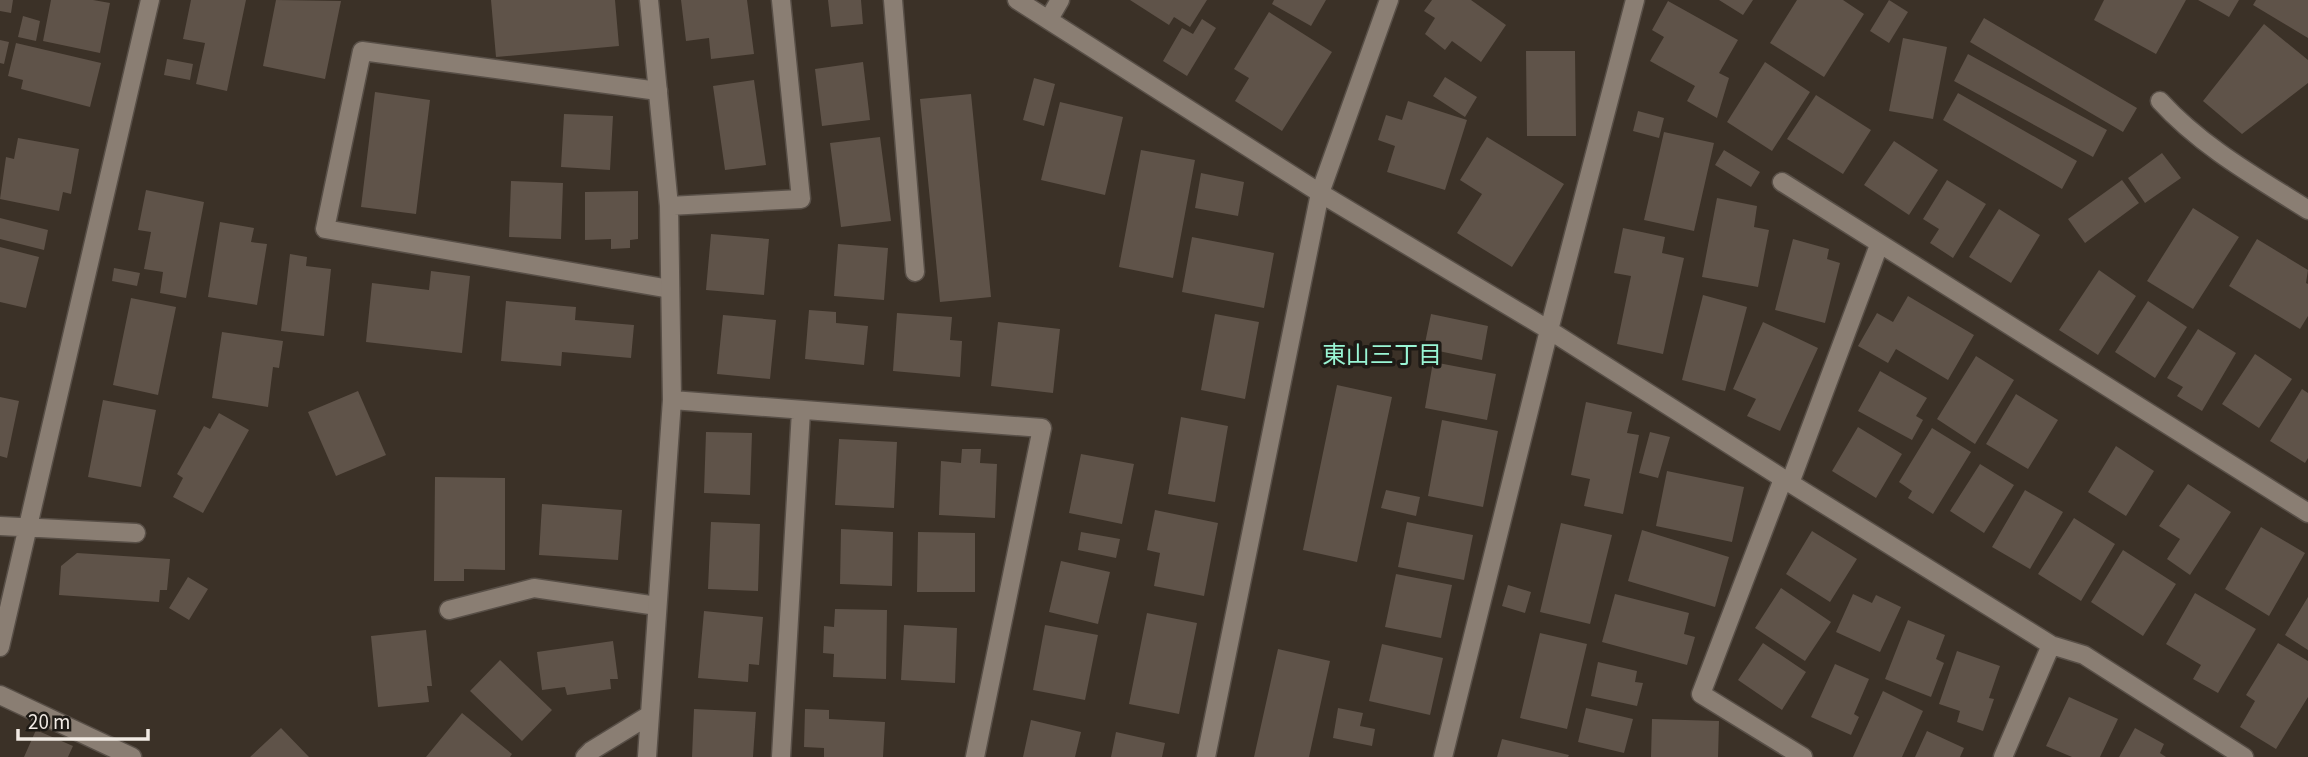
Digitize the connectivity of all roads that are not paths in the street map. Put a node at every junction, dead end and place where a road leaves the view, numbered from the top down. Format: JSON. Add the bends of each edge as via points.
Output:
{"nodes":[{"id":1,"x":150,"y":0,"type":"edge"},
{"id":2,"x":649,"y":0,"type":"edge"},
{"id":3,"x":781,"y":0,"type":"edge"},
{"id":4,"x":893,"y":0,"type":"edge"},
{"id":5,"x":1017,"y":0,"type":"edge"},
{"id":6,"x":1060,"y":0,"type":"edge"},
{"id":7,"x":1389,"y":0,"type":"edge"},
{"id":8,"x":1635,"y":0,"type":"edge"},
{"id":9,"x":1049,"y":19,"type":"junction"},
{"id":10,"x":658,"y":90,"type":"junction"},
{"id":11,"x":2160,"y":101,"type":"dead end"},
{"id":12,"x":1782,"y":182,"type":"dead end"},
{"id":13,"x":1320,"y":193,"type":"junction"},
{"id":14,"x":669,"y":206,"type":"junction"},
{"id":15,"x":2308,"y":210,"type":"edge"},
{"id":16,"x":1879,"y":245,"type":"junction"},
{"id":17,"x":915,"y":272,"type":"dead end"},
{"id":18,"x":670,"y":289,"type":"junction"},
{"id":19,"x":1549,"y":330,"type":"junction"},
{"id":20,"x":672,"y":400,"type":"junction"},
{"id":21,"x":801,"y":411,"type":"junction"},
{"id":22,"x":1787,"y":481,"type":"junction"},
{"id":23,"x":2308,"y":513,"type":"edge"},
{"id":24,"x":0,"y":526,"type":"edge"},
{"id":25,"x":29,"y":528,"type":"junction"},
{"id":26,"x":136,"y":533,"type":"dead end"},
{"id":27,"x":657,"y":606,"type":"junction"},
{"id":28,"x":449,"y":610,"type":"dead end"},
{"id":29,"x":2051,"y":645,"type":"junction"},
{"id":30,"x":0,"y":647,"type":"edge"},
{"id":31,"x":0,"y":695,"type":"edge"},
{"id":32,"x":648,"y":716,"type":"junction"},
{"id":33,"x":132,"y":757,"type":"edge"},
{"id":34,"x":585,"y":757,"type":"edge"},
{"id":35,"x":647,"y":757,"type":"edge"},
{"id":36,"x":781,"y":757,"type":"edge"},
{"id":37,"x":975,"y":757,"type":"edge"},
{"id":38,"x":1206,"y":757,"type":"edge"},
{"id":39,"x":1443,"y":757,"type":"edge"},
{"id":40,"x":1803,"y":757,"type":"edge"},
{"id":41,"x":2003,"y":757,"type":"edge"},
{"id":42,"x":2244,"y":757,"type":"edge"}],
"edges":[{"from":1,"to":25,"type":"street"},
{"from":2,"to":10,"type":"street"},
{"from":3,"to":14,"type":"street","via":[[801,199]]},
{"from":4,"to":17,"type":"street"},
{"from":5,"to":9,"type":"street"},
{"from":6,"to":9,"type":"street"},
{"from":7,"to":13,"type":"street"},
{"from":8,"to":19,"type":"street"},
{"from":9,"to":13,"type":"street"},
{"from":10,"to":14,"type":"street"},
{"from":10,"to":18,"type":"street","via":[[362,51],[325,229]]},
{"from":11,"to":15,"type":"street","via":[[2181,124],[2233,163]]},
{"from":12,"to":16,"type":"street"},
{"from":13,"to":19,"type":"street"},
{"from":13,"to":38,"type":"street"},
{"from":14,"to":18,"type":"street"},
{"from":16,"to":22,"type":"street"},
{"from":16,"to":23,"type":"street"},
{"from":18,"to":20,"type":"street"},
{"from":19,"to":22,"type":"street"},
{"from":19,"to":39,"type":"street"},
{"from":20,"to":21,"type":"street"},
{"from":20,"to":27,"type":"street"},
{"from":21,"to":36,"type":"street"},
{"from":21,"to":37,"type":"street","via":[[1042,428]]},
{"from":22,"to":29,"type":"street"},
{"from":22,"to":40,"type":"street","via":[[1701,694]]},
{"from":24,"to":25,"type":"street"},
{"from":25,"to":26,"type":"street"},
{"from":25,"to":30,"type":"street"},
{"from":27,"to":28,"type":"street","via":[[534,588]]},
{"from":27,"to":32,"type":"street"},
{"from":29,"to":41,"type":"street"},
{"from":29,"to":42,"type":"street","via":[[2084,655]]},
{"from":31,"to":33,"type":"street"},
{"from":32,"to":34,"type":"street"},
{"from":32,"to":35,"type":"street"}]}
